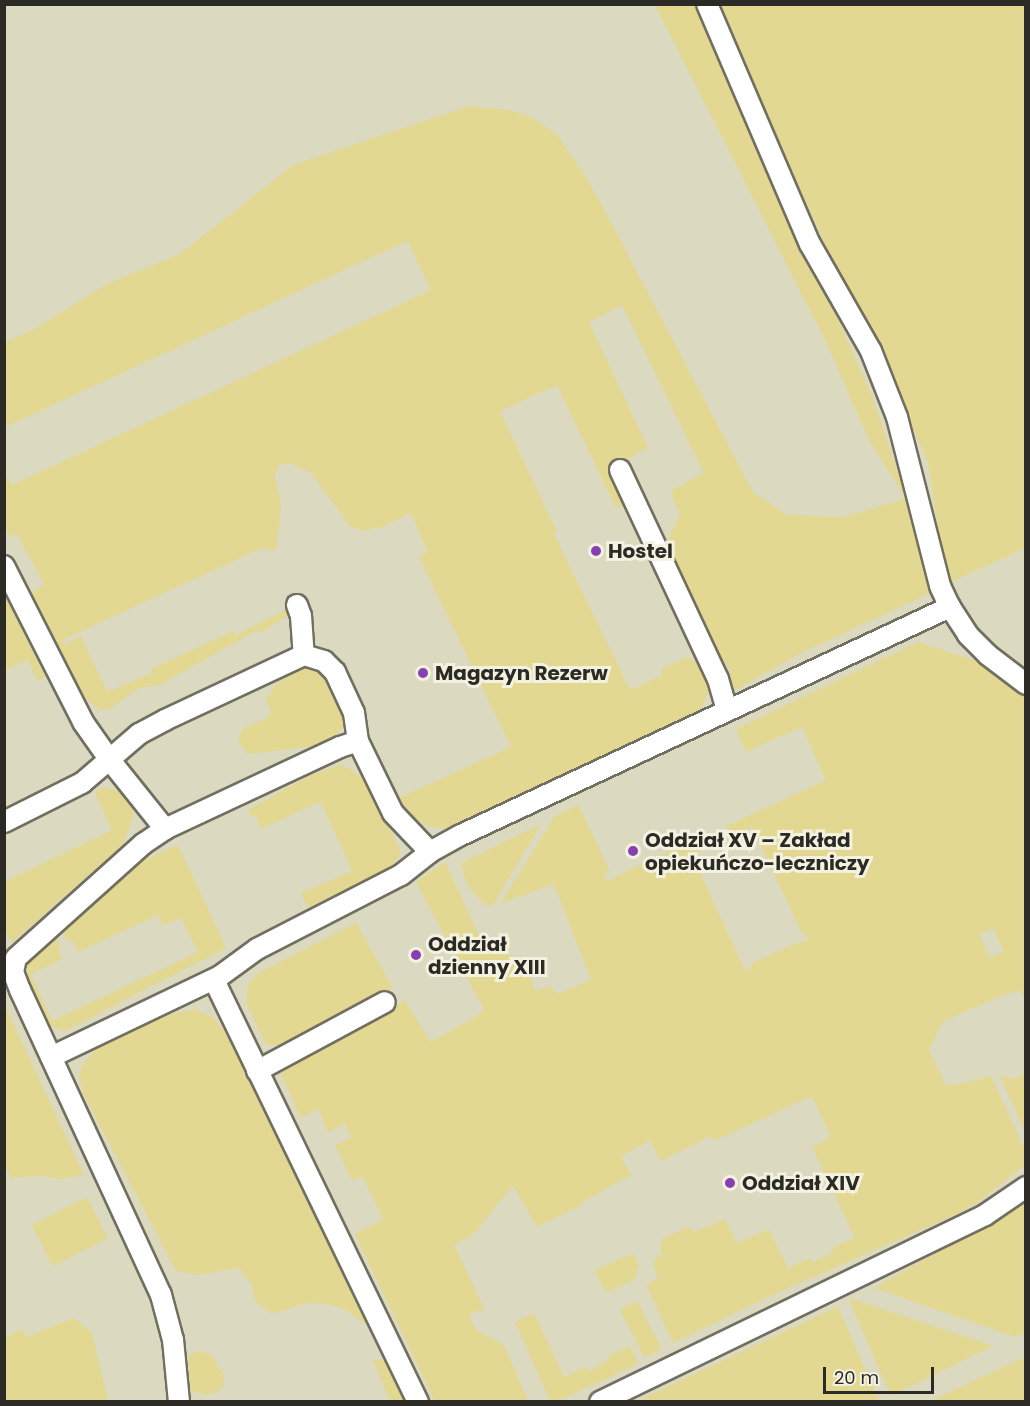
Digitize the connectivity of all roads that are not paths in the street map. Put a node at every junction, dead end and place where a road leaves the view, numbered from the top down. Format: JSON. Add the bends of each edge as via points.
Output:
{"nodes":[{"id":1,"x":707,"y":4,"type":"edge"},
{"id":2,"x":620,"y":470,"type":"dead end"},
{"id":3,"x":4,"y":566,"type":"edge"},
{"id":4,"x":297,"y":605,"type":"dead end"},
{"id":5,"x":950,"y":607,"type":"junction"},
{"id":6,"x":304,"y":655,"type":"junction"},
{"id":7,"x":1026,"y":684,"type":"edge"},
{"id":8,"x":727,"y":711,"type":"junction"},
{"id":9,"x":358,"y":741,"type":"junction"},
{"id":10,"x":109,"y":759,"type":"junction"},
{"id":11,"x":4,"y":822,"type":"edge"},
{"id":12,"x":165,"y":829,"type":"junction"},
{"id":13,"x":430,"y":852,"type":"junction"},
{"id":14,"x":214,"y":980,"type":"junction"},
{"id":15,"x":385,"y":1002,"type":"dead end"},
{"id":16,"x":51,"y":1057,"type":"junction"},
{"id":17,"x":257,"y":1071,"type":"junction"},
{"id":18,"x":1026,"y":1187,"type":"edge"},
{"id":19,"x":179,"y":1401,"type":"edge"},
{"id":20,"x":418,"y":1401,"type":"edge"},
{"id":21,"x":600,"y":1401,"type":"edge"}],
"edges":[{"from":1,"to":5,"type":"lane","via":[[810,244],[871,351],[897,417],[940,586]]},
{"from":2,"to":8,"type":"lane","via":[[718,679]]},
{"from":3,"to":10,"type":"lane","via":[[83,722]]},
{"from":4,"to":6,"type":"lane"},
{"from":5,"to":7,"type":"lane","via":[[988,655]]},
{"from":5,"to":8,"type":"lane"},
{"from":6,"to":9,"type":"lane","via":[[324,661],[335,672],[354,713]]},
{"from":6,"to":10,"type":"lane","via":[[165,720],[139,734]]},
{"from":8,"to":13,"type":"lane"},
{"from":9,"to":12,"type":"lane"},
{"from":9,"to":13,"type":"lane","via":[[393,813]]},
{"from":10,"to":11,"type":"lane","via":[[82,783]]},
{"from":10,"to":12,"type":"lane"},
{"from":12,"to":16,"type":"lane","via":[[143,844],[16,958],[16,980]]},
{"from":13,"to":14,"type":"lane","via":[[401,875],[256,949]]},
{"from":14,"to":16,"type":"lane"},
{"from":14,"to":17,"type":"lane"},
{"from":15,"to":17,"type":"lane"},
{"from":16,"to":19,"type":"lane","via":[[161,1295],[173,1340]]},
{"from":17,"to":20,"type":"lane"},
{"from":18,"to":21,"type":"lane","via":[[985,1215]]}]}
